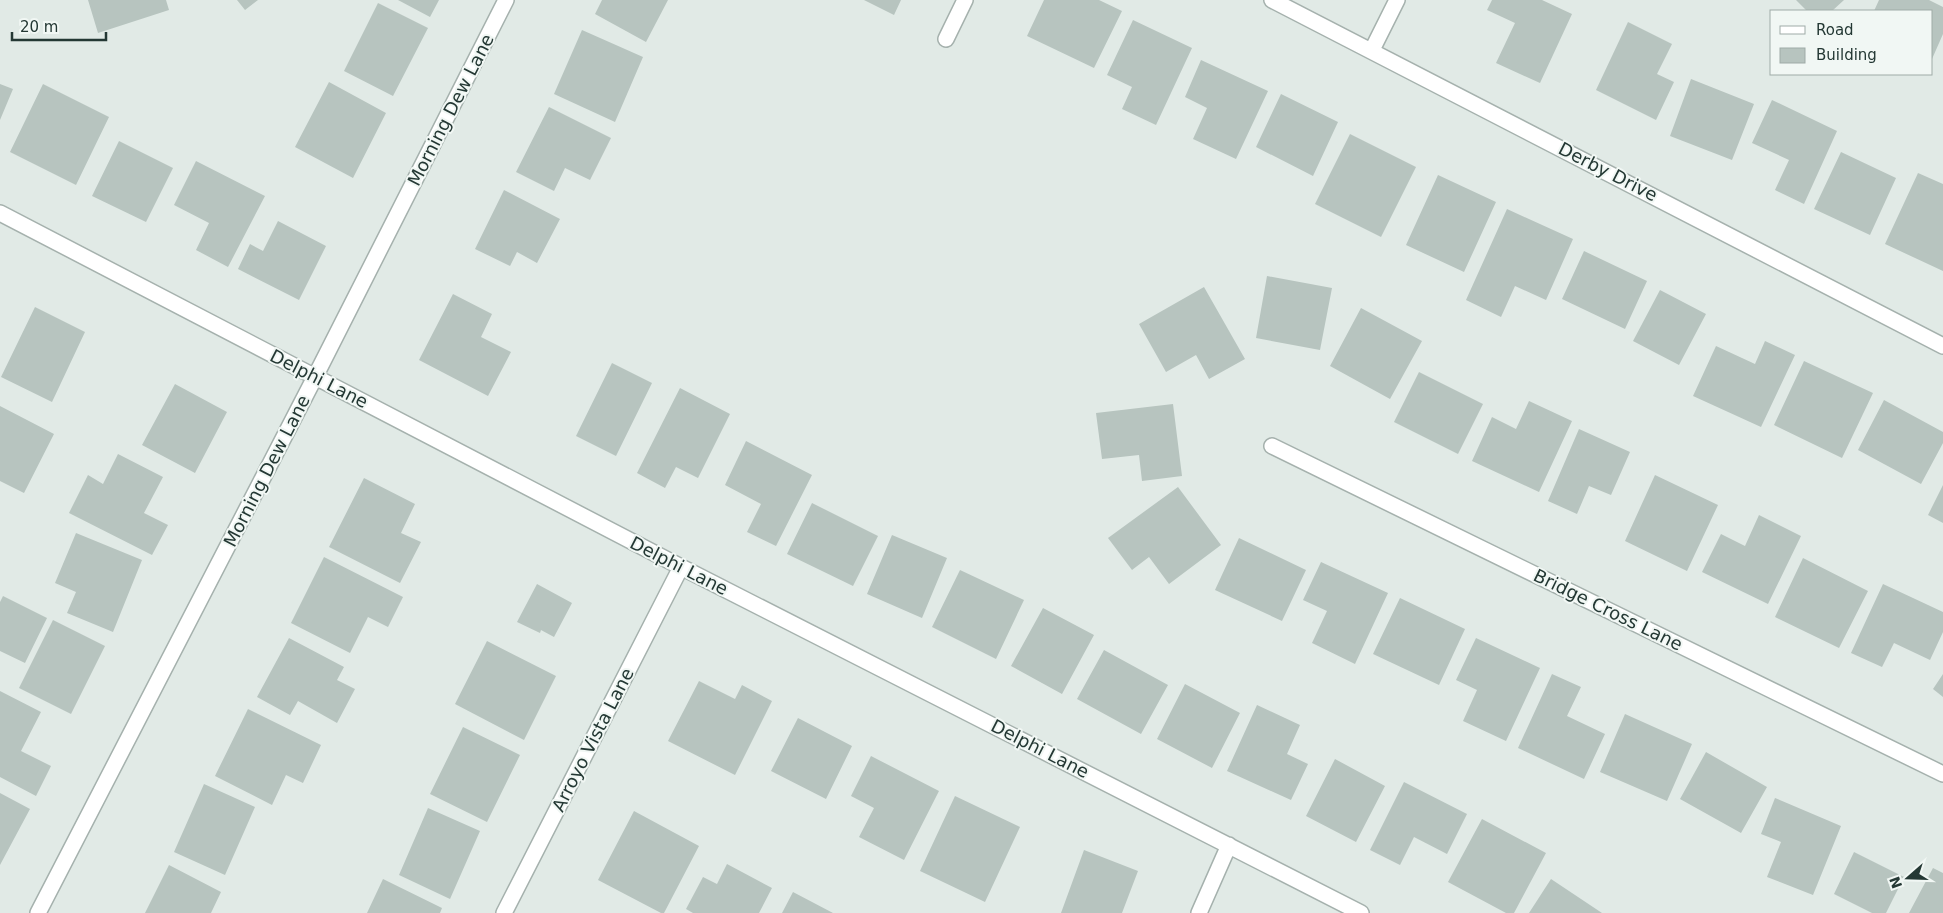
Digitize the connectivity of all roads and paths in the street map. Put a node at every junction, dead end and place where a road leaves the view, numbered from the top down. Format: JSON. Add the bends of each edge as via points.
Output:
{"nodes":[{"id":1,"x":506,"y":0,"type":"edge"},
{"id":2,"x":965,"y":0,"type":"edge"},
{"id":3,"x":1272,"y":0,"type":"edge"},
{"id":4,"x":1397,"y":0,"type":"edge"},
{"id":5,"x":946,"y":39,"type":"dead end"},
{"id":6,"x":1372,"y":50,"type":"junction"},
{"id":7,"x":0,"y":213,"type":"edge"},
{"id":8,"x":1943,"y":346,"type":"edge"},
{"id":9,"x":315,"y":377,"type":"junction"},
{"id":10,"x":1272,"y":446,"type":"dead end"},
{"id":11,"x":681,"y":567,"type":"junction"},
{"id":12,"x":1943,"y":774,"type":"edge"},
{"id":13,"x":1229,"y":845,"type":"junction"},
{"id":14,"x":38,"y":913,"type":"edge"},
{"id":15,"x":505,"y":913,"type":"edge"},
{"id":16,"x":1199,"y":913,"type":"edge"},
{"id":17,"x":1361,"y":913,"type":"edge"}],
"edges":[{"from":1,"to":9,"type":"street","name":"Morning Dew Lane"},
{"from":2,"to":5,"type":"street"},
{"from":3,"to":6,"type":"street","name":"Derby Drive"},
{"from":4,"to":6,"type":"street"},
{"from":6,"to":8,"type":"street","name":"Derby Drive"},
{"from":7,"to":9,"type":"street","name":"Delphi Lane"},
{"from":9,"to":11,"type":"street","name":"Delphi Lane"},
{"from":9,"to":14,"type":"street","name":"Morning Dew Lane"},
{"from":10,"to":12,"type":"street","name":"Bridge Cross Lane"},
{"from":11,"to":13,"type":"street","name":"Delphi Lane"},
{"from":11,"to":15,"type":"street","name":"Arroyo Vista Lane"},
{"from":13,"to":16,"type":"street"},
{"from":13,"to":17,"type":"street","name":"Delphi Lane"}]}
